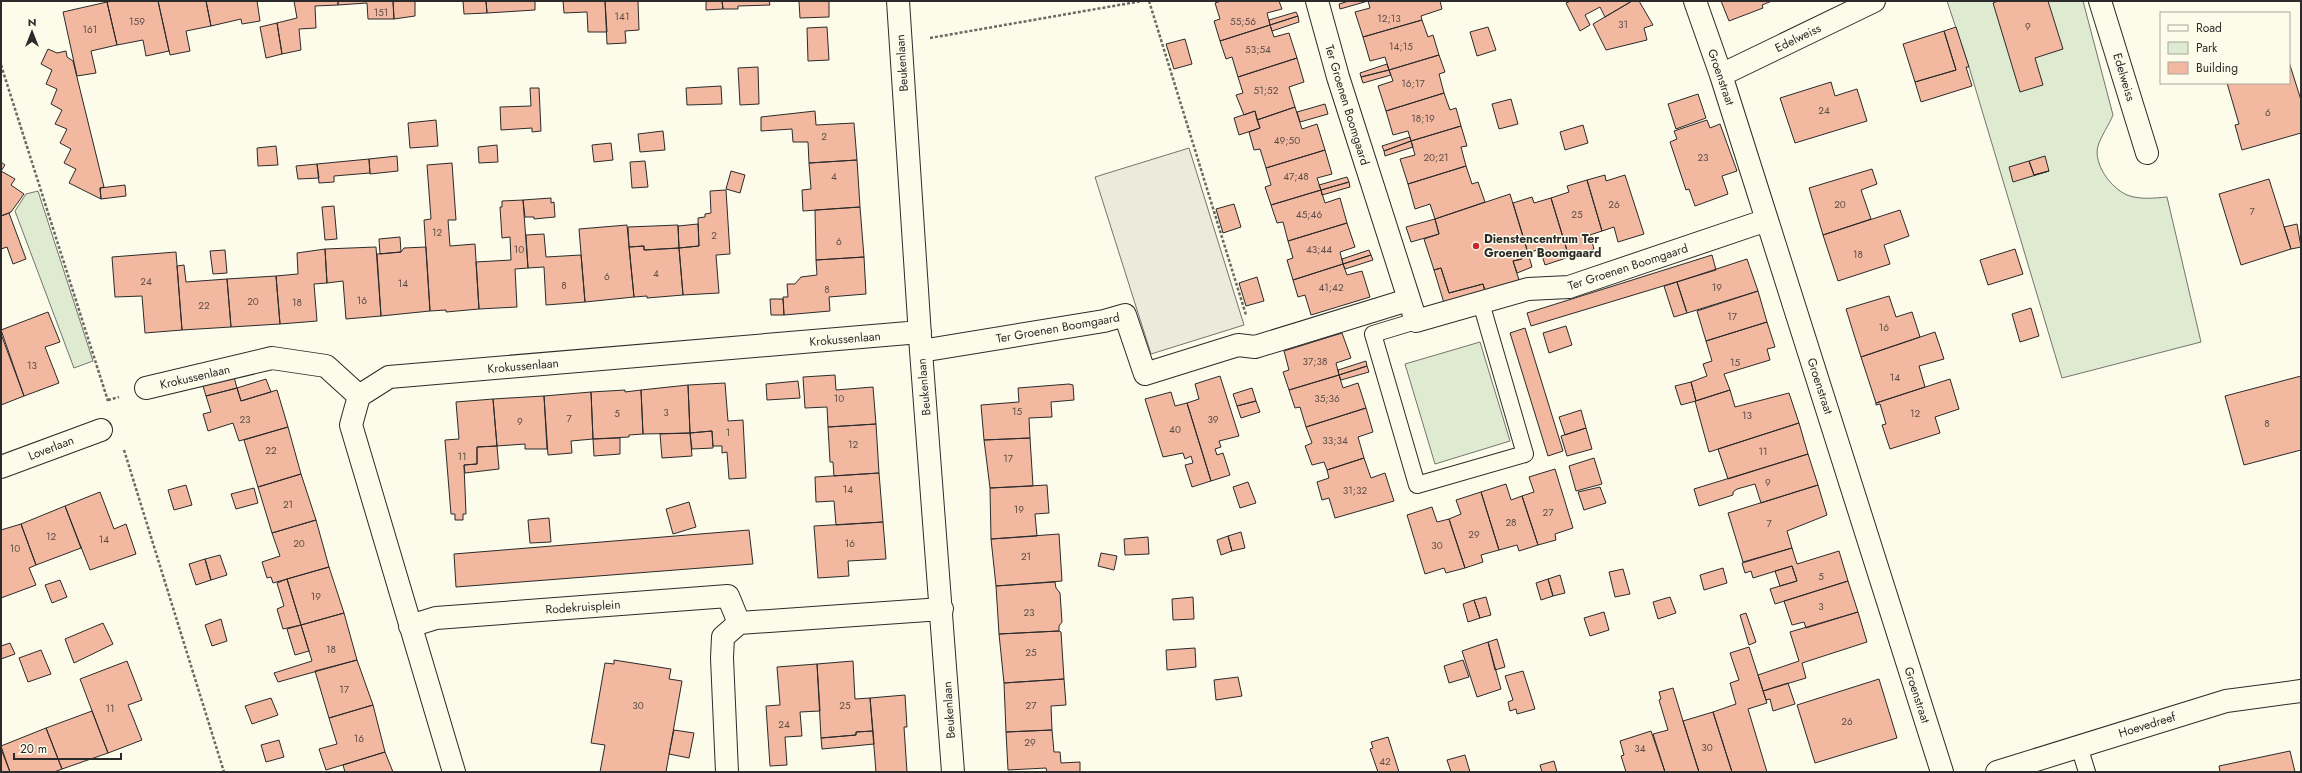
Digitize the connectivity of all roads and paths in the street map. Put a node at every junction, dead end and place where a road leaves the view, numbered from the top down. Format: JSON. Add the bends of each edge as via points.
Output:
{"nodes":[{"id":1,"x":898,"y":1,"type":"edge"},
{"id":2,"x":1142,"y":1,"type":"edge"},
{"id":3,"x":1149,"y":1,"type":"edge"},
{"id":4,"x":1317,"y":1,"type":"edge"},
{"id":5,"x":1695,"y":1,"type":"edge"},
{"id":6,"x":1874,"y":1,"type":"edge"},
{"id":7,"x":2100,"y":1,"type":"edge"},
{"id":8,"x":901,"y":43,"type":"junction"},
{"id":9,"x":1721,"y":75,"type":"junction"},
{"id":10,"x":2147,"y":153,"type":"dead end"},
{"id":11,"x":1768,"y":220,"type":"junction"},
{"id":12,"x":1408,"y":300,"type":"junction"},
{"id":13,"x":1481,"y":303,"type":"junction"},
{"id":14,"x":1416,"y":321,"type":"junction"},
{"id":15,"x":920,"y":342,"type":"junction"},
{"id":16,"x":1246,"y":346,"type":"junction"},
{"id":17,"x":146,"y":388,"type":"dead end"},
{"id":18,"x":359,"y":396,"type":"junction"},
{"id":19,"x":101,"y":430,"type":"dead end"},
{"id":20,"x":1,"y":467,"type":"edge"},
{"id":21,"x":942,"y":609,"type":"junction"},
{"id":22,"x":739,"y":623,"type":"junction"},
{"id":23,"x":410,"y":626,"type":"junction"},
{"id":24,"x":2301,"y":691,"type":"edge"},
{"id":25,"x":2079,"y":746,"type":"junction"},
{"id":26,"x":454,"y":772,"type":"edge"},
{"id":27,"x":727,"y":772,"type":"edge"},
{"id":28,"x":953,"y":772,"type":"edge"},
{"id":29,"x":1942,"y":772,"type":"edge"},
{"id":30,"x":1997,"y":772,"type":"edge"},
{"id":31,"x":2087,"y":772,"type":"edge"}],
"edges":[{"from":1,"to":8,"type":"street","name":"Beukenlaan"},
{"from":2,"to":8,"type":"path"},
{"from":3,"to":16,"type":"path"},
{"from":4,"to":12,"type":"street","name":"Ter Groenen Boomgaard","via":[[1338,77]]},
{"from":5,"to":9,"type":"street","name":"Groenstraat"},
{"from":6,"to":9,"type":"street","name":"Edelweiss"},
{"from":7,"to":10,"type":"street","name":"Edelweiss"},
{"from":8,"to":15,"type":"street","name":"Beukenlaan"},
{"from":9,"to":11,"type":"street","name":"Groenstraat"},
{"from":11,"to":13,"type":"street","name":"Ter Groenen Boomgaard","via":[[1569,287],[1528,289]]},
{"from":11,"to":29,"type":"street","name":"Groenstraat"},
{"from":12,"to":14,"type":"street","name":"Ter Groenen Boomgaard"},
{"from":12,"to":16,"type":"street","name":"Ter Groenen Boomgaard"},
{"from":13,"to":14,"type":"street","name":"Ter Groenen Boomgaard"},
{"from":13,"to":14,"type":"lane","via":[[1525,454],[1417,485],[1373,334]]},
{"from":15,"to":16,"type":"street","name":"Ter Groenen Boomgaard","via":[[1104,321],[1125,315],[1145,374]]},
{"from":15,"to":18,"type":"street","name":"Krokussenlaan","via":[[389,377]]},
{"from":15,"to":21,"type":"street","name":"Beukenlaan"},
{"from":17,"to":18,"type":"street","name":"Krokussenlaan","via":[[272,358],[326,366]]},
{"from":18,"to":23,"type":"street","via":[[351,425]]},
{"from":19,"to":20,"type":"street","name":"Loverlaan"},
{"from":21,"to":22,"type":"street"},
{"from":21,"to":28,"type":"street","name":"Beukenlaan"},
{"from":22,"to":23,"type":"street","name":"Rodekruisplein","via":[[728,596],[436,618]]},
{"from":22,"to":27,"type":"street","via":[[724,637],[722,658]]},
{"from":23,"to":26,"type":"street"},
{"from":24,"to":25,"type":"street","name":"Hoevedreef","via":[[2226,701]]},
{"from":25,"to":30,"type":"street","name":"Hoevedreef"},
{"from":25,"to":31,"type":"lane"}]}
